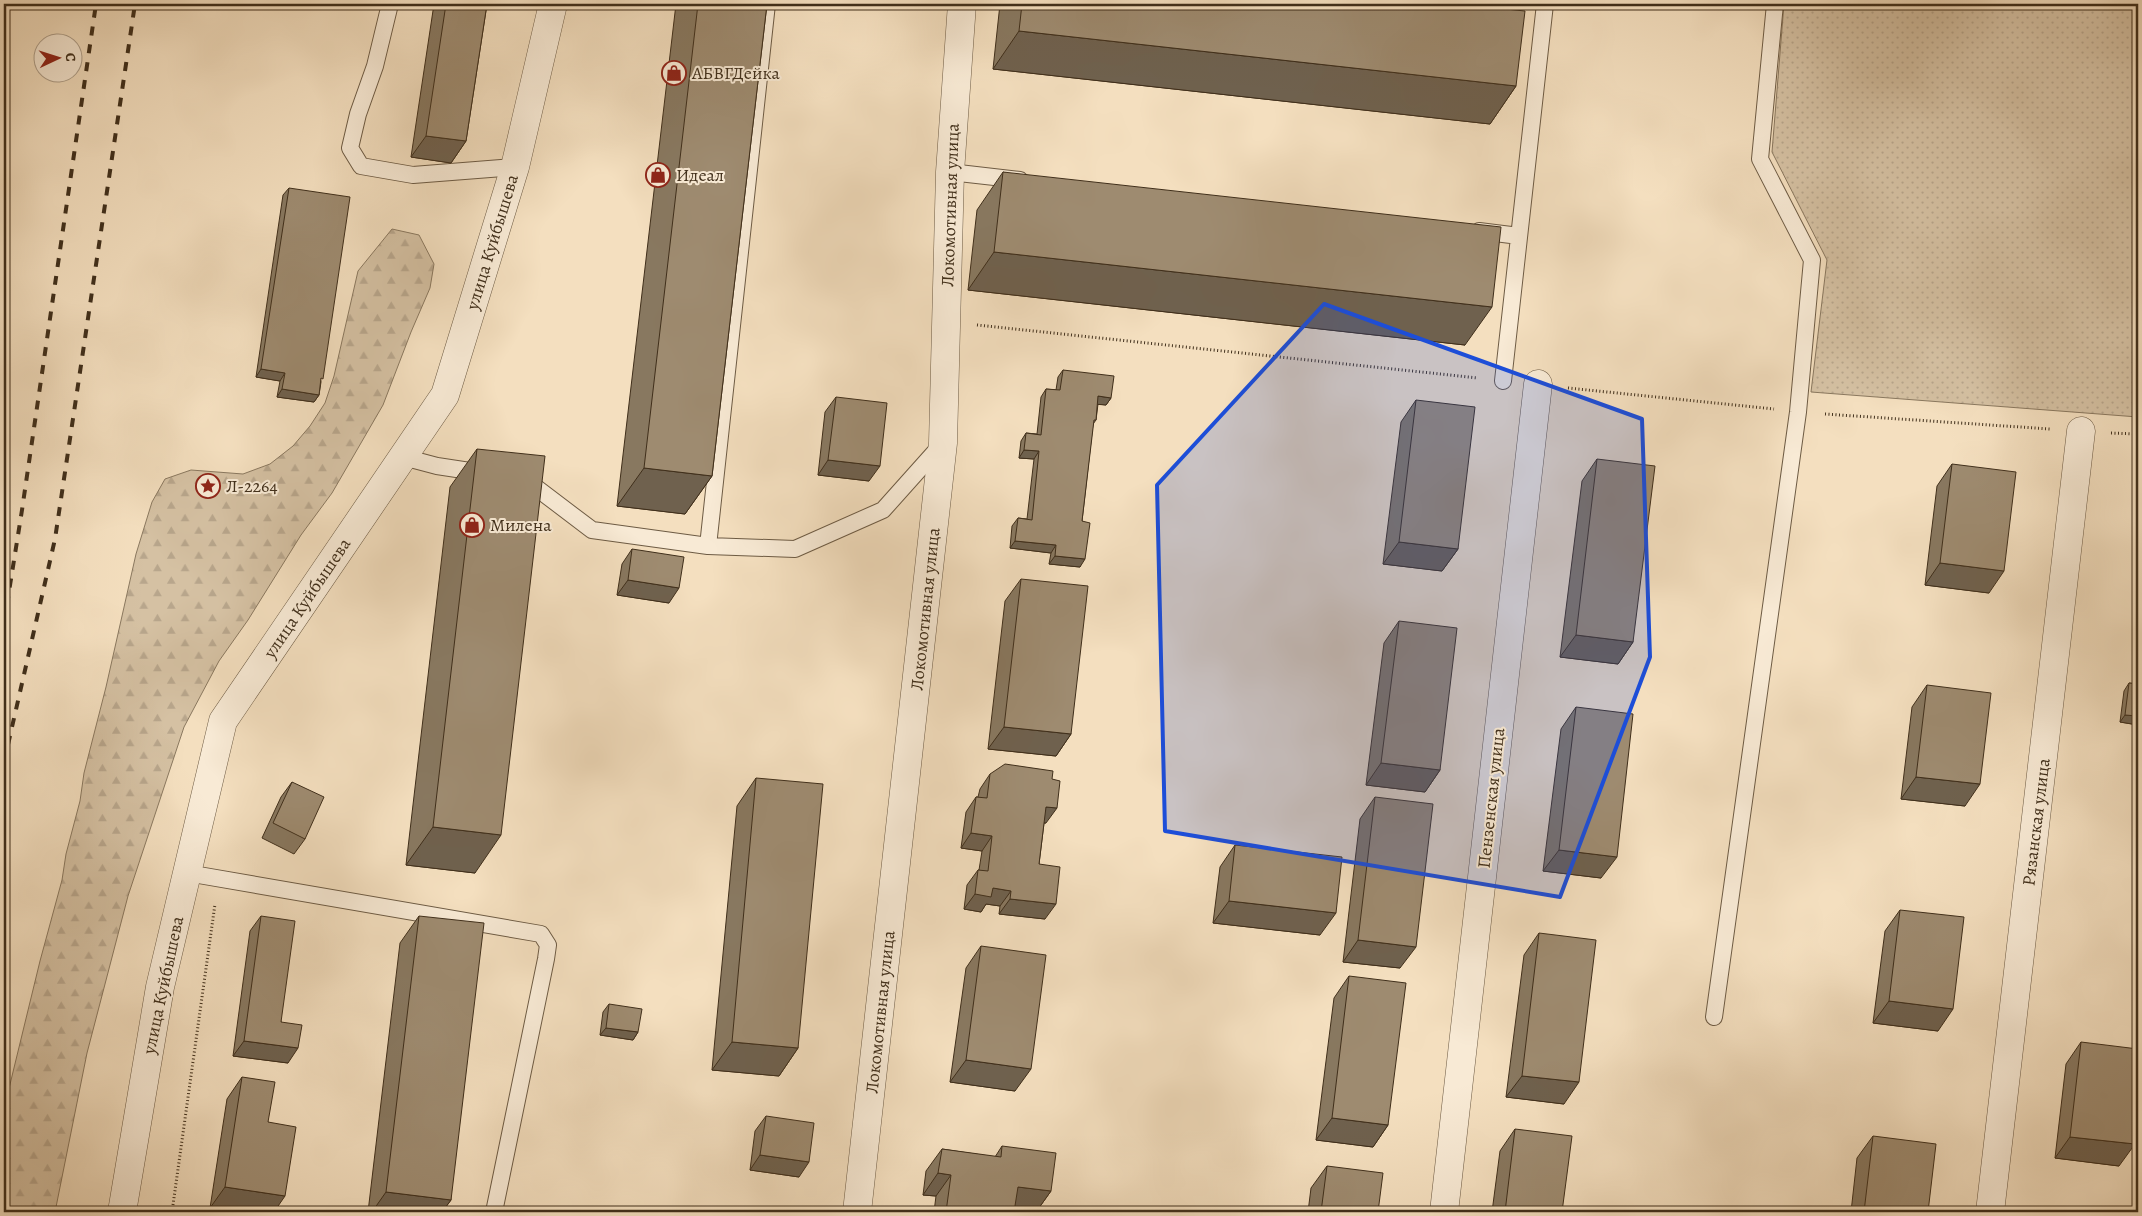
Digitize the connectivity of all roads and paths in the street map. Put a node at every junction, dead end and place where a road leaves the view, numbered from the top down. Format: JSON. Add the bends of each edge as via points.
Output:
{"nodes":[{"id":1,"x":390,"y":4,"type":"edge"},
{"id":2,"x":553,"y":4,"type":"edge"},
{"id":3,"x":767,"y":4,"type":"edge"},
{"id":4,"x":962,"y":4,"type":"edge"},
{"id":5,"x":1545,"y":4,"type":"edge"},
{"id":6,"x":1774,"y":4,"type":"edge"},
{"id":7,"x":515,"y":167,"type":"junction"},
{"id":8,"x":950,"y":172,"type":"junction"},
{"id":9,"x":1039,"y":182,"type":"edge"},
{"id":10,"x":1460,"y":229,"type":"edge"},
{"id":11,"x":1519,"y":236,"type":"junction"},
{"id":12,"x":946,"y":322,"type":"junction"},
{"id":13,"x":1503,"y":380,"type":"joint"},
{"id":14,"x":1538,"y":384,"type":"joint"},
{"id":15,"x":1798,"y":412,"type":"junction"},
{"id":16,"x":2081,"y":431,"type":"junction"},
{"id":17,"x":2138,"y":434,"type":"edge"},
{"id":18,"x":943,"y":442,"type":"junction"},
{"id":19,"x":403,"y":457,"type":"junction"},
{"id":20,"x":708,"y":546,"type":"junction"},
{"id":21,"x":187,"y":873,"type":"junction"},
{"id":22,"x":219,"y":878,"type":"junction"},
{"id":23,"x":1714,"y":1017,"type":"dead end"},
{"id":24,"x":122,"y":1212,"type":"edge"},
{"id":25,"x":172,"y":1212,"type":"edge"},
{"id":26,"x":494,"y":1212,"type":"edge"},
{"id":27,"x":858,"y":1212,"type":"edge"},
{"id":28,"x":1444,"y":1212,"type":"edge"},
{"id":29,"x":1990,"y":1212,"type":"edge"}],
"edges":[{"from":1,"to":7,"type":"lane","via":[[350,148],[362,166],[413,175]]},
{"from":2,"to":7,"type":"street","name":"улица Куйбышева"},
{"from":3,"to":20,"type":"lane"},
{"from":4,"to":8,"type":"street","name":"Локомотивная улица"},
{"from":5,"to":11,"type":"lane"},
{"from":6,"to":15,"type":"lane","via":[[1760,159],[1812,260]]},
{"from":7,"to":19,"type":"street","name":"улица Куйбышева","via":[[445,395]]},
{"from":8,"to":9,"type":"lane"},
{"from":8,"to":12,"type":"street","name":"Локомотивная улица"},
{"from":10,"to":11,"type":"lane"},
{"from":11,"to":13,"type":"lane"},
{"from":12,"to":13,"type":"path"},
{"from":12,"to":18,"type":"street","name":"Локомотивная улица"},
{"from":14,"to":15,"type":"path"},
{"from":14,"to":28,"type":"street","name":"Пензенская улица"},
{"from":15,"to":16,"type":"path"},
{"from":15,"to":23,"type":"lane"},
{"from":16,"to":17,"type":"path"},
{"from":16,"to":29,"type":"street","name":"Рязанская улица"},
{"from":18,"to":20,"type":"lane","via":[[883,510],[795,549]]},
{"from":18,"to":27,"type":"street","name":"Локомотивная улица"},
{"from":19,"to":20,"type":"lane","via":[[526,480],[592,530]]},
{"from":19,"to":21,"type":"street","name":"улица Куйбышева","via":[[223,721]]},
{"from":21,"to":22,"type":"lane"},
{"from":21,"to":24,"type":"street","name":"улица Куйбышева","via":[[160,987]]},
{"from":22,"to":25,"type":"path"},
{"from":22,"to":26,"type":"lane","via":[[541,934],[548,945],[546,959]]}]}
